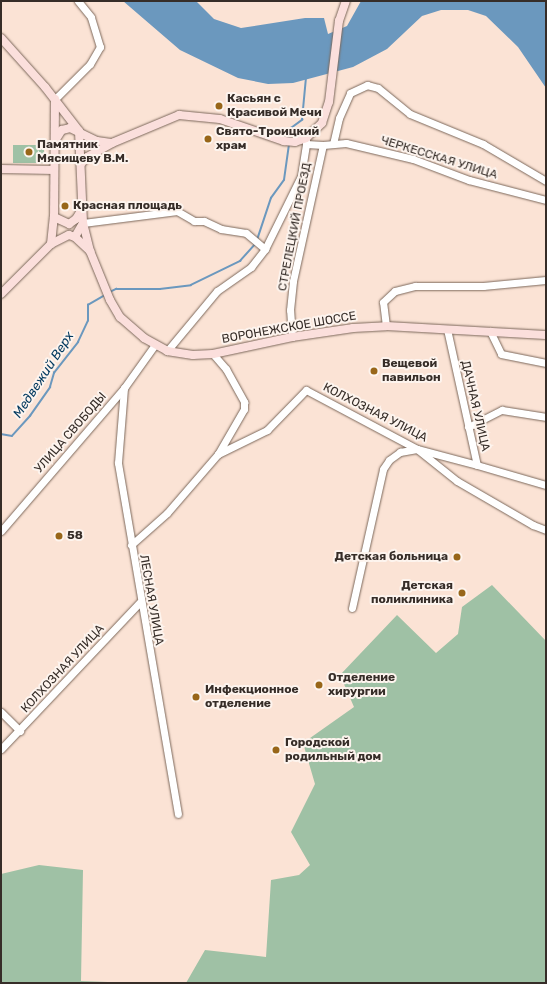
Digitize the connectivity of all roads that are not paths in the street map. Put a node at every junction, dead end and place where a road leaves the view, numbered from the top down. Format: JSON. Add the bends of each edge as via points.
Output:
{"nodes":[{"id":1,"x":78,"y":1,"type":"edge"},
{"id":2,"x":346,"y":1,"type":"edge"},
{"id":3,"x":1,"y":38,"type":"edge"},
{"id":4,"x":55,"y":99,"type":"junction"},
{"id":5,"x":79,"y":131,"type":"junction"},
{"id":6,"x":306,"y":141,"type":"junction"},
{"id":7,"x":54,"y":143,"type":"junction"},
{"id":8,"x":112,"y":143,"type":"junction"},
{"id":9,"x":333,"y":144,"type":"junction"},
{"id":10,"x":323,"y":145,"type":"junction"},
{"id":11,"x":81,"y":164,"type":"junction"},
{"id":12,"x":1,"y":169,"type":"edge"},
{"id":13,"x":54,"y":170,"type":"junction"},
{"id":14,"x":546,"y":181,"type":"edge"},
{"id":15,"x":546,"y":200,"type":"edge"},
{"id":16,"x":82,"y":209,"type":"junction"},
{"id":17,"x":54,"y":217,"type":"junction"},
{"id":18,"x":83,"y":222,"type":"junction"},
{"id":19,"x":65,"y":235,"type":"junction"},
{"id":20,"x":75,"y":237,"type":"junction"},
{"id":21,"x":51,"y":244,"type":"junction"},
{"id":22,"x":265,"y":250,"type":"junction"},
{"id":23,"x":90,"y":251,"type":"junction"},
{"id":24,"x":546,"y":280,"type":"edge"},
{"id":25,"x":1,"y":294,"type":"edge"},
{"id":26,"x":386,"y":326,"type":"junction"},
{"id":27,"x":447,"y":329,"type":"junction"},
{"id":28,"x":490,"y":331,"type":"junction"},
{"id":29,"x":546,"y":335,"type":"edge"},
{"id":30,"x":292,"y":337,"type":"junction"},
{"id":31,"x":154,"y":346,"type":"junction"},
{"id":32,"x":167,"y":351,"type":"junction"},
{"id":33,"x":213,"y":354,"type":"junction"},
{"id":34,"x":546,"y":363,"type":"edge"},
{"id":35,"x":124,"y":388,"type":"junction"},
{"id":36,"x":546,"y":417,"type":"edge"},
{"id":37,"x":468,"y":427,"type":"junction"},
{"id":38,"x":417,"y":449,"type":"junction"},
{"id":39,"x":218,"y":454,"type":"junction"},
{"id":40,"x":477,"y":465,"type":"junction"},
{"id":41,"x":546,"y":485,"type":"edge"},
{"id":42,"x":546,"y":530,"type":"edge"},
{"id":43,"x":1,"y":531,"type":"edge"},
{"id":44,"x":130,"y":545,"type":"junction"},
{"id":45,"x":140,"y":602,"type":"junction"},
{"id":46,"x":352,"y":608,"type":"dead end"},
{"id":47,"x":1,"y":712,"type":"edge"},
{"id":48,"x":20,"y":731,"type":"junction"},
{"id":49,"x":1,"y":749,"type":"edge"},
{"id":50,"x":178,"y":814,"type":"dead end"}],
"edges":[{"from":1,"to":4,"type":"street","via":[[91,17],[100,47],[90,64]]},
{"from":2,"to":6,"type":"main road","via":[[339,21],[332,86],[322,123]]},
{"from":3,"to":4,"type":"main road"},
{"from":4,"to":5,"type":"main road"},
{"from":4,"to":7,"type":"main road"},
{"from":5,"to":7,"type":"main road","via":[[70,128],[62,130]]},
{"from":5,"to":8,"type":"main road","via":[[98,141]]},
{"from":5,"to":11,"type":"main road"},
{"from":6,"to":8,"type":"main road","via":[[284,141],[220,119],[179,115]]},
{"from":6,"to":10,"type":"street","name":"ЧЕРКЕССКАЯ УЛИЦА"},
{"from":6,"to":22,"type":"street","via":[[302,176]]},
{"from":7,"to":13,"type":"main road"},
{"from":8,"to":11,"type":"main road","via":[[87,157]]},
{"from":9,"to":10,"type":"street","name":"ЧЕРКЕССКАЯ УЛИЦА"},
{"from":9,"to":14,"type":"street","via":[[339,118],[350,93],[367,85],[378,88],[410,114],[483,144]]},
{"from":9,"to":15,"type":"street","name":"ЧЕРКЕССКАЯ УЛИЦА","via":[[346,143],[413,159],[469,180]]},
{"from":10,"to":30,"type":"street","name":"СТРЕЛЕЦКИЙ ПРОЕЗД","via":[[293,281],[290,310]]},
{"from":11,"to":16,"type":"main road"},
{"from":12,"to":13,"type":"main road"},
{"from":13,"to":17,"type":"main road"},
{"from":16,"to":17,"type":"main road","via":[[76,219],[69,224]]},
{"from":16,"to":18,"type":"main road"},
{"from":17,"to":19,"type":"main road"},
{"from":17,"to":21,"type":"main road"},
{"from":18,"to":20,"type":"main road"},
{"from":18,"to":22,"type":"street","via":[[177,211],[194,221],[204,221],[221,229],[246,233]]},
{"from":18,"to":23,"type":"main road","name":"ВОРОНЕЖСКОЕ ШОССЕ"},
{"from":19,"to":20,"type":"main road"},
{"from":19,"to":21,"type":"main road"},
{"from":20,"to":23,"type":"main road"},
{"from":21,"to":25,"type":"main road"},
{"from":22,"to":32,"type":"street","via":[[251,268],[217,291]]},
{"from":23,"to":31,"type":"main road","name":"ВОРОНЕЖСКОЕ ШОССЕ","via":[[110,300],[120,317]]},
{"from":24,"to":26,"type":"street","via":[[483,286],[415,286],[395,291],[383,302]]},
{"from":26,"to":27,"type":"main road","name":"ВОРОНЕЖСКОЕ ШОССЕ"},
{"from":26,"to":30,"type":"main road","name":"ВОРОНЕЖСКОЕ ШОССЕ"},
{"from":27,"to":28,"type":"main road","name":"ВОРОНЕЖСКОЕ ШОССЕ"},
{"from":27,"to":37,"type":"street","name":"ДАЧНАЯ УЛИЦА"},
{"from":28,"to":29,"type":"main road","name":"ВОРОНЕЖСКОЕ ШОССЕ"},
{"from":28,"to":34,"type":"street","via":[[501,354]]},
{"from":30,"to":33,"type":"main road","name":"ВОРОНЕЖСКОЕ ШОССЕ"},
{"from":31,"to":32,"type":"main road","name":"ВОРОНЕЖСКОЕ ШОССЕ"},
{"from":31,"to":35,"type":"street","name":"УЛИЦА СВОБОДЫ"},
{"from":32,"to":33,"type":"main road","name":"ВОРОНЕЖСКОЕ ШОССЕ","via":[[193,355]]},
{"from":33,"to":39,"type":"street","via":[[226,369],[244,402],[244,409]]},
{"from":35,"to":43,"type":"street","name":"УЛИЦА СВОБОДЫ"},
{"from":35,"to":44,"type":"street","name":"ЛЕСНАЯ УЛИЦА","via":[[118,463]]},
{"from":36,"to":37,"type":"street","via":[[502,410]]},
{"from":37,"to":40,"type":"street","name":"ДАЧНАЯ УЛИЦА"},
{"from":38,"to":39,"type":"street","name":"КОЛХОЗНАЯ УЛИЦА","via":[[306,390],[267,430]]},
{"from":38,"to":40,"type":"street","name":"КОЛХОЗНАЯ УЛИЦА"},
{"from":38,"to":42,"type":"street","via":[[457,481]]},
{"from":38,"to":46,"type":"street","via":[[400,452],[389,460],[383,469]]},
{"from":39,"to":44,"type":"street","name":"КОЛХОЗНАЯ УЛИЦА","via":[[167,513]]},
{"from":40,"to":41,"type":"street","name":"ДАЧНАЯ УЛИЦА"},
{"from":44,"to":45,"type":"street","name":"ЛЕСНАЯ УЛИЦА"},
{"from":45,"to":48,"type":"street","name":"КОЛХОЗНАЯ УЛИЦА"},
{"from":45,"to":50,"type":"street","name":"ЛЕСНАЯ УЛИЦА"},
{"from":47,"to":48,"type":"street"},
{"from":48,"to":49,"type":"street","name":"КОЛХОЗНАЯ УЛИЦА"}]}
